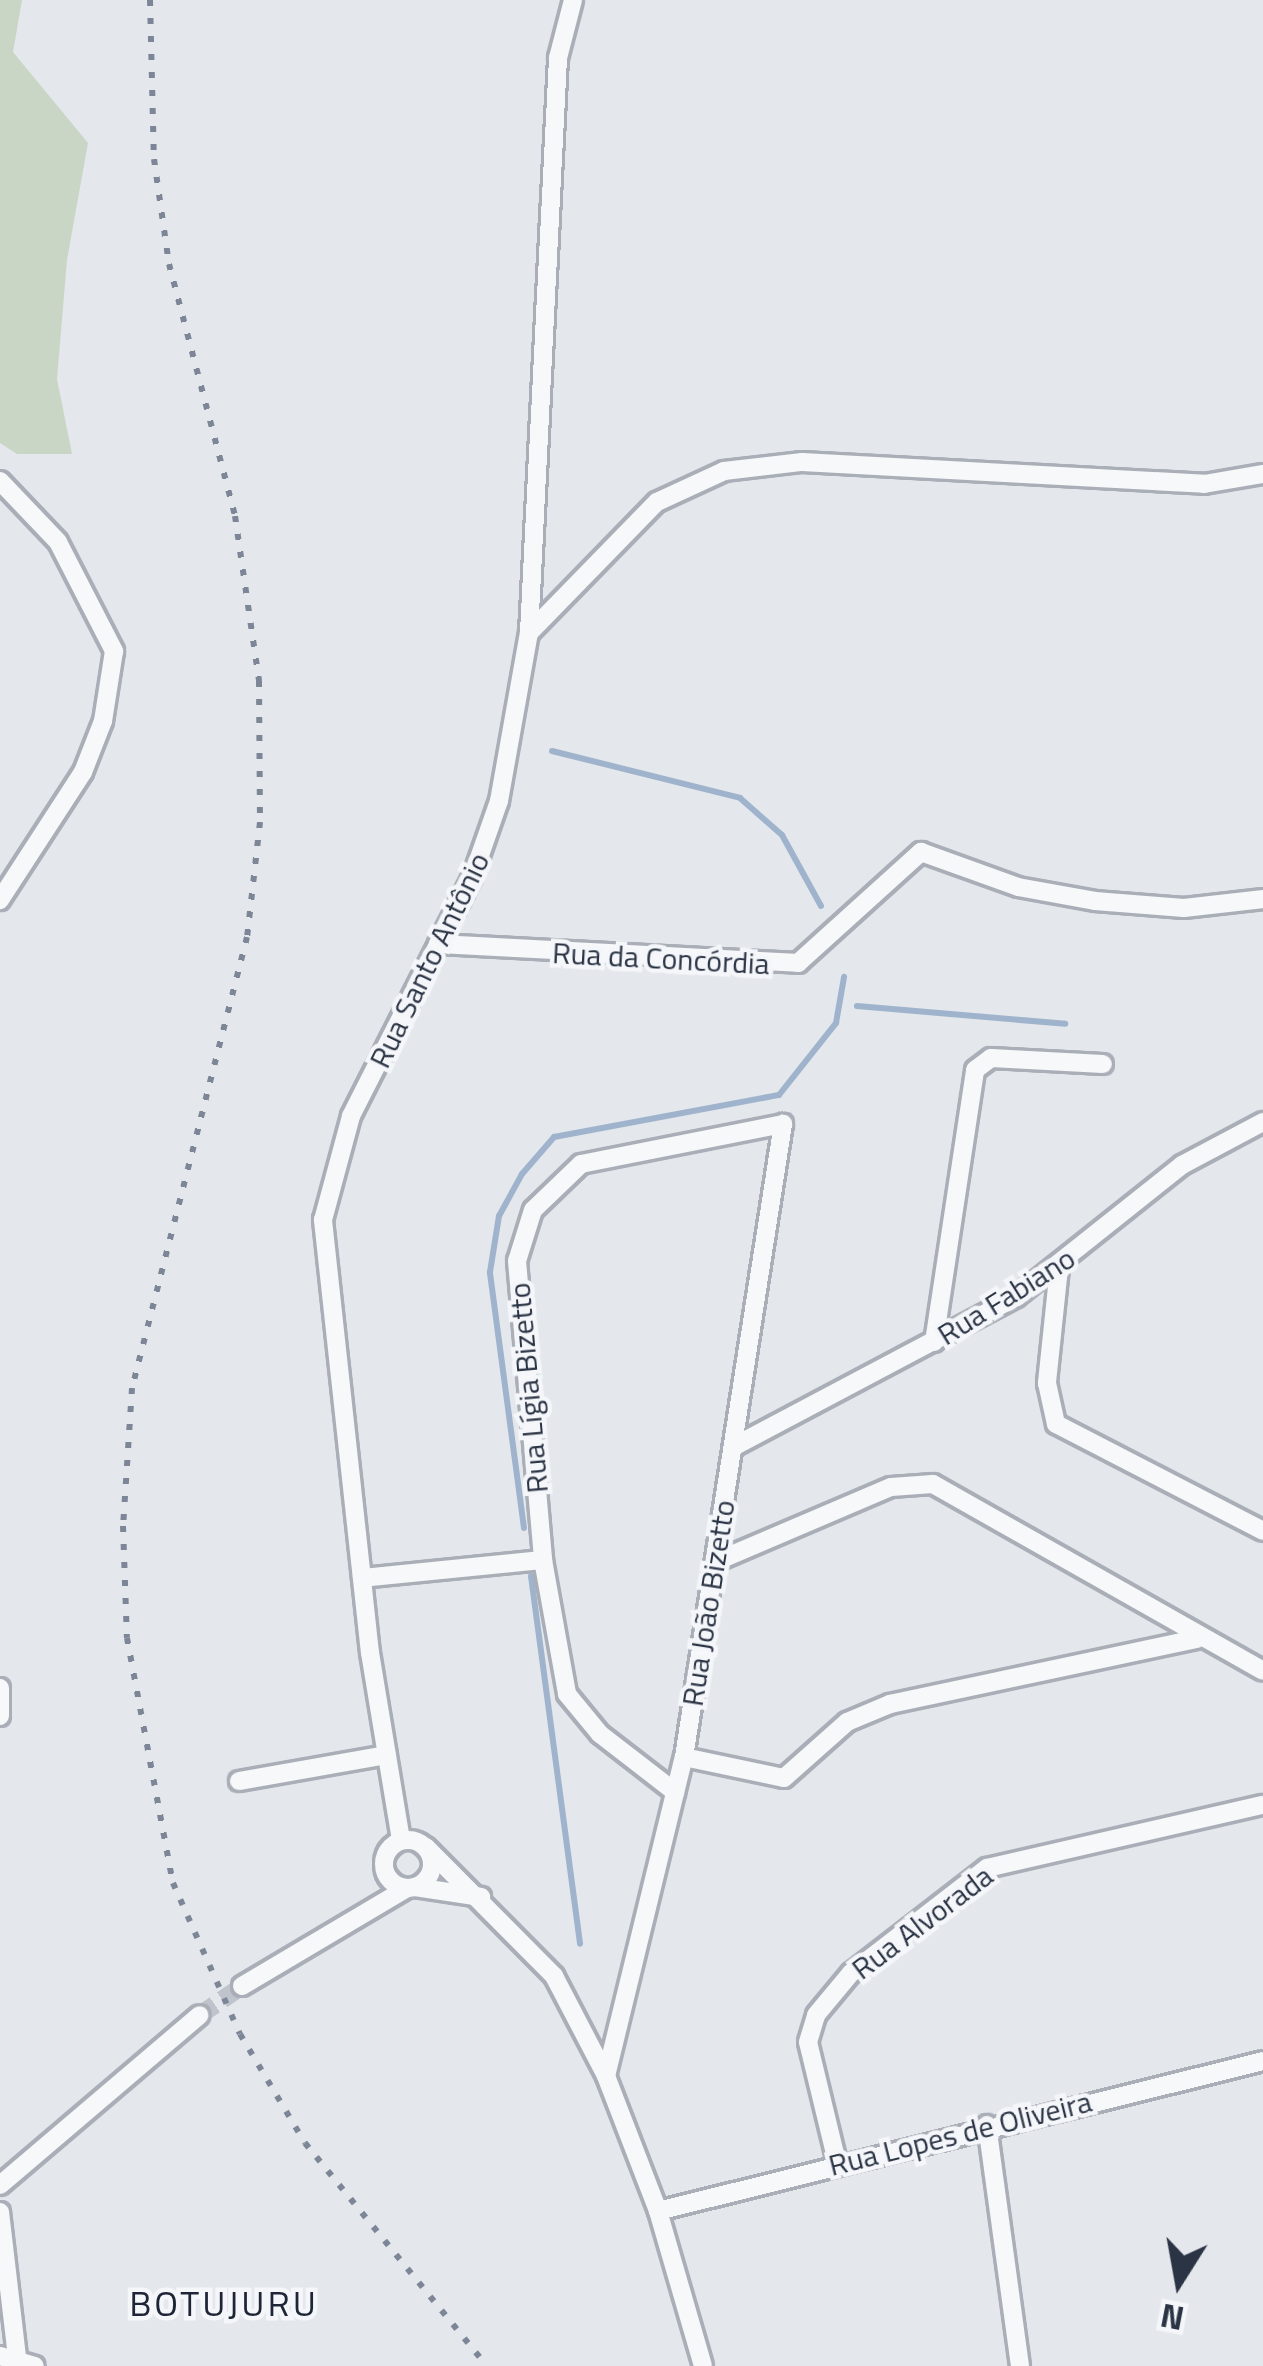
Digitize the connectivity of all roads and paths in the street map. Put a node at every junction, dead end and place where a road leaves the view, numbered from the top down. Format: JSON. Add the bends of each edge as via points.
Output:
{"nodes":[{"id":1,"x":573,"y":0,"type":"edge"},
{"id":2,"x":1263,"y":474,"type":"edge"},
{"id":3,"x":0,"y":481,"type":"edge"},
{"id":4,"x":529,"y":633,"type":"junction"},
{"id":5,"x":1263,"y":899,"type":"edge"},
{"id":6,"x":0,"y":900,"type":"edge"},
{"id":7,"x":438,"y":944,"type":"junction"},
{"id":8,"x":1102,"y":1064,"type":"dead end"},
{"id":9,"x":1263,"y":1122,"type":"edge"},
{"id":10,"x":783,"y":1124,"type":"joint"},
{"id":11,"x":1059,"y":1268,"type":"junction"},
{"id":12,"x":934,"y":1342,"type":"junction"},
{"id":13,"x":733,"y":1447,"type":"junction"},
{"id":14,"x":1263,"y":1531,"type":"edge"},
{"id":15,"x":543,"y":1560,"type":"junction"},
{"id":16,"x":716,"y":1562,"type":"junction"},
{"id":17,"x":362,"y":1578,"type":"junction"},
{"id":18,"x":1197,"y":1639,"type":"junction"},
{"id":19,"x":1263,"y":1672,"type":"edge"},
{"id":20,"x":387,"y":1755,"type":"junction"},
{"id":21,"x":684,"y":1757,"type":"junction"},
{"id":22,"x":239,"y":1781,"type":"dead end"},
{"id":23,"x":675,"y":1792,"type":"junction"},
{"id":24,"x":1263,"y":1805,"type":"edge"},
{"id":25,"x":401,"y":1840,"type":"junction"},
{"id":26,"x":426,"y":1847,"type":"junction"},
{"id":27,"x":387,"y":1876,"type":"junction"},
{"id":28,"x":411,"y":1887,"type":"junction"},
{"id":29,"x":483,"y":1897,"type":"junction"},
{"id":30,"x":349,"y":1921,"type":"junction"},
{"id":31,"x":242,"y":1986,"type":"tunnel mouth"},
{"id":32,"x":200,"y":2014,"type":"tunnel mouth"},
{"id":33,"x":1263,"y":2061,"type":"edge"},
{"id":34,"x":606,"y":2076,"type":"junction"},
{"id":35,"x":987,"y":2125,"type":"junction"},
{"id":36,"x":837,"y":2162,"type":"junction"},
{"id":37,"x":0,"y":2185,"type":"edge"},
{"id":38,"x":658,"y":2211,"type":"junction"},
{"id":39,"x":0,"y":2212,"type":"edge"},
{"id":40,"x":17,"y":2362,"type":"edge"},
{"id":41,"x":703,"y":2366,"type":"edge"},
{"id":42,"x":1020,"y":2366,"type":"edge"}],
"edges":[{"from":1,"to":4,"type":"street","name":"Rua Santo Antônio","via":[[558,58]]},
{"from":2,"to":4,"type":"street","via":[[1204,484],[802,462],[724,471],[657,502]]},
{"from":3,"to":6,"type":"street","via":[[58,542],[114,651],[104,721],[83,772]]},
{"from":4,"to":7,"type":"street","name":"Rua Santo Antônio","via":[[494,820]]},
{"from":5,"to":7,"type":"street","name":"Rua da Concórdia","via":[[1184,908],[1095,901],[1018,887],[921,852],[798,963]]},
{"from":7,"to":17,"type":"street","name":"Rua Santo Antônio","via":[[351,1116],[326,1186],[323,1220]]},
{"from":8,"to":12,"type":"street","via":[[991,1058],[975,1070]]},
{"from":9,"to":11,"type":"street","name":"Rua Fabiano","via":[[1182,1165]]},
{"from":10,"to":13,"type":"street","name":"Rua João Bizetto"},
{"from":10,"to":15,"type":"street","name":"Rua Lígia Bizetto","via":[[617,1151],[553,1183],[532,1210],[517,1262],[517,1298]]},
{"from":11,"to":12,"type":"street","name":"Rua Fabiano"},
{"from":11,"to":14,"type":"street","via":[[1047,1383],[1056,1424]]},
{"from":12,"to":13,"type":"street","name":"Rua Fabiano"},
{"from":13,"to":16,"type":"street","name":"Rua João Bizetto"},
{"from":15,"to":17,"type":"street"},
{"from":15,"to":23,"type":"street","name":"Rua Lígia Bizetto","via":[[567,1694],[600,1734]]},
{"from":16,"to":18,"type":"street","via":[[891,1486],[933,1484]]},
{"from":16,"to":21,"type":"street","name":"Rua João Bizetto"},
{"from":17,"to":20,"type":"street","name":"Rua Santo Antônio"},
{"from":18,"to":19,"type":"street"},
{"from":18,"to":21,"type":"street","via":[[890,1704],[847,1722],[784,1778]]},
{"from":20,"to":22,"type":"street"},
{"from":20,"to":25,"type":"street","name":"Rua Santo Antônio"},
{"from":21,"to":23,"type":"street","name":"Rua João Bizetto"},
{"from":23,"to":34,"type":"street","name":"Rua João Bizetto"},
{"from":24,"to":36,"type":"street","name":"Rua Alvorada","via":[[987,1868],[850,1973],[816,2014],[808,2042]]},
{"from":25,"to":26,"type":"street"},
{"from":25,"to":27,"type":"street","via":[[384,1859]]},
{"from":26,"to":28,"type":"street","via":[[431,1870]]},
{"from":26,"to":29,"type":"street"},
{"from":27,"to":28,"type":"street"},
{"from":27,"to":30,"type":"street"},
{"from":28,"to":29,"type":"street"},
{"from":28,"to":30,"type":"street"},
{"from":29,"to":34,"type":"street","via":[[554,1976]]},
{"from":30,"to":31,"type":"street"},
{"from":32,"to":37,"type":"street"},
{"from":33,"to":35,"type":"street","name":"Rua Lopes de Oliveira"},
{"from":34,"to":38,"type":"street"},
{"from":35,"to":36,"type":"street","name":"Rua Lopes de Oliveira"},
{"from":35,"to":42,"type":"street"},
{"from":36,"to":38,"type":"street","name":"Rua Lopes de Oliveira"},
{"from":38,"to":41,"type":"street"},
{"from":39,"to":40,"type":"street"}]}
